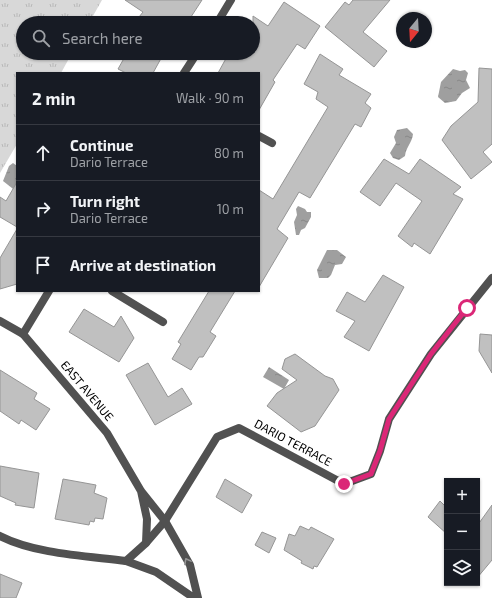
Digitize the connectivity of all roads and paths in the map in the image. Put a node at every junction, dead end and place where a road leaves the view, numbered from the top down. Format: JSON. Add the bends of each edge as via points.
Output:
{"nodes":[{"id":1,"x":232,"y":0,"type":"edge"},
{"id":2,"x":222,"y":16,"type":"edge"},
{"id":3,"x":192,"y":60,"type":"edge"},
{"id":4,"x":185,"y":72,"type":"edge"},
{"id":5,"x":260,"y":137,"type":"edge"},
{"id":6,"x":272,"y":143,"type":"dead end"},
{"id":7,"x":492,"y":278,"type":"edge"},
{"id":8,"x":48,"y":292,"type":"edge"},
{"id":9,"x":114,"y":292,"type":"edge"},
{"id":10,"x":0,"y":321,"type":"edge"},
{"id":11,"x":163,"y":322,"type":"dead end"},
{"id":12,"x":23,"y":334,"type":"junction"},
{"id":13,"x":141,"y":491,"type":"junction"},
{"id":14,"x":165,"y":521,"type":"junction"},
{"id":15,"x":0,"y":536,"type":"edge"},
{"id":16,"x":146,"y":543,"type":"junction"},
{"id":17,"x":126,"y":561,"type":"junction"},
{"id":18,"x":194,"y":598,"type":"edge"},
{"id":19,"x":198,"y":598,"type":"edge"}],
"edges":[{"from":1,"to":2,"type":"street"},
{"from":3,"to":4,"type":"street"},
{"from":5,"to":6,"type":"street"},
{"from":7,"to":14,"type":"street","name":"DARIO TERRACE","via":[[431,354],[389,419],[371,474],[344,484],[239,428],[217,437]]},
{"from":8,"to":12,"type":"street"},
{"from":9,"to":11,"type":"street"},
{"from":10,"to":12,"type":"street","name":"EAST AVENUE"},
{"from":12,"to":13,"type":"street","name":"EAST AVENUE","via":[[107,433]]},
{"from":13,"to":14,"type":"street","name":"EAST AVENUE"},
{"from":13,"to":16,"type":"street","name":"EAST AVENUE","via":[[146,519]]},
{"from":14,"to":16,"type":"street","name":"DARIO TERRACE"},
{"from":19,"to":14,"type":"street","name":"EAST AVENUE","one_way":true,"via":[[190,565]]},
{"from":15,"to":17,"type":"street","via":[[47,550]]},
{"from":16,"to":17,"type":"street"},
{"from":17,"to":18,"type":"street","via":[[156,572]]}]}
